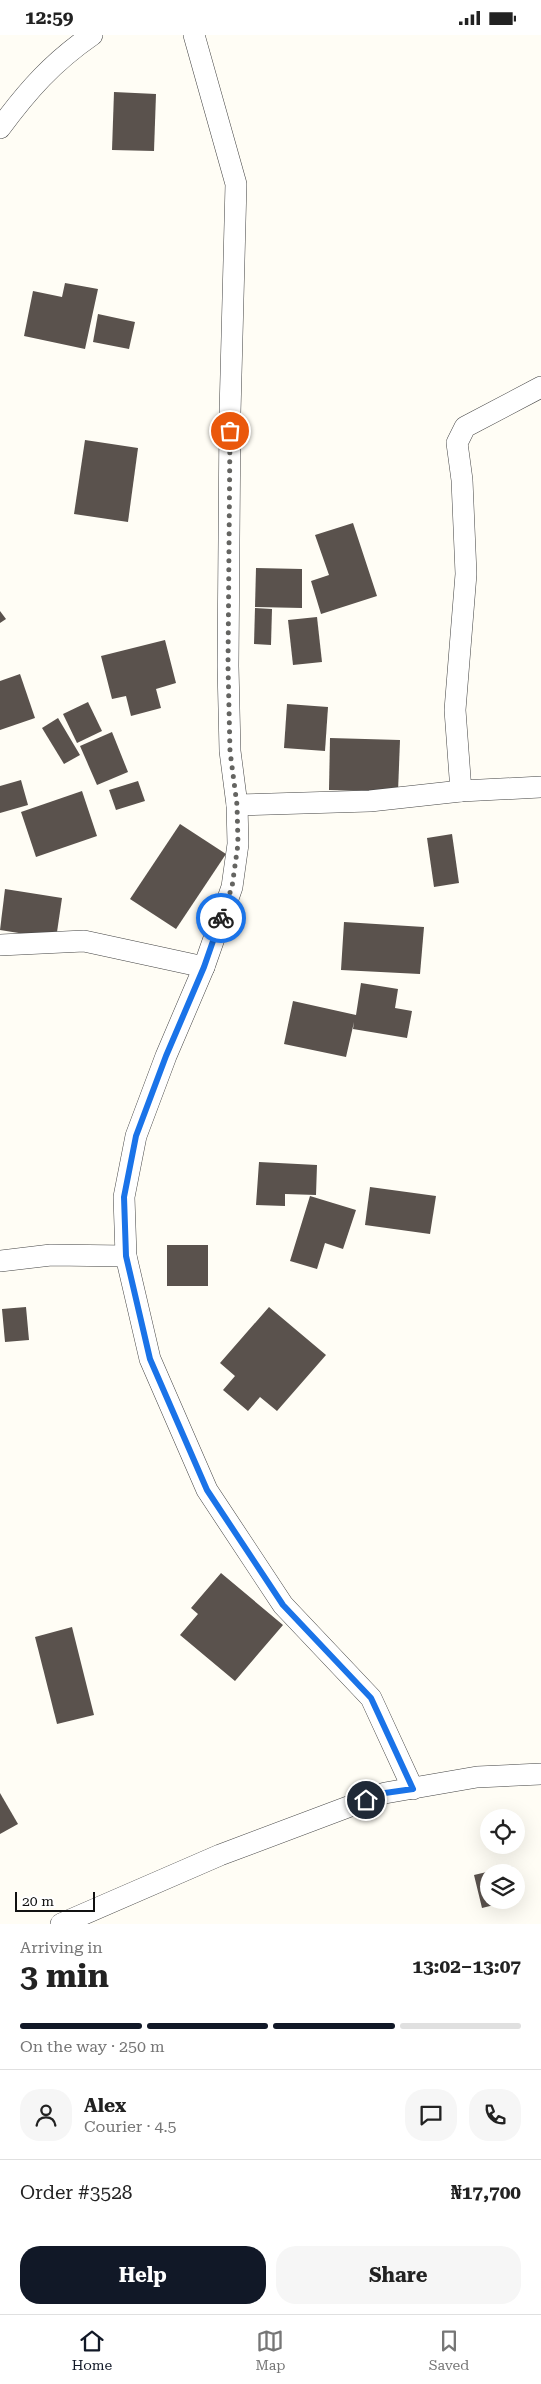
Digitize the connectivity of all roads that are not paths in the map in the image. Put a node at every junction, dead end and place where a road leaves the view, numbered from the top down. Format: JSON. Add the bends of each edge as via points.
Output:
{"nodes":[{"id":1,"x":92,"y":35,"type":"edge"},
{"id":2,"x":194,"y":35,"type":"edge"},
{"id":3,"x":0,"y":128,"type":"edge"},
{"id":4,"x":541,"y":387,"type":"edge"},
{"id":5,"x":541,"y":787,"type":"edge"},
{"id":6,"x":461,"y":791,"type":"junction"},
{"id":7,"x":237,"y":805,"type":"junction"},
{"id":8,"x":0,"y":945,"type":"edge"},
{"id":9,"x":204,"y":967,"type":"junction"},
{"id":10,"x":126,"y":1256,"type":"junction"},
{"id":11,"x":0,"y":1261,"type":"edge"},
{"id":12,"x":541,"y":1774,"type":"edge"},
{"id":13,"x":413,"y":1789,"type":"junction"},
{"id":14,"x":61,"y":1924,"type":"edge"}],
"edges":[{"from":1,"to":3,"type":"street","via":[[27,91]]},
{"from":2,"to":7,"type":"street","via":[[236,184],[228,666],[230,751]]},
{"from":4,"to":6,"type":"street","via":[[465,427],[457,443],[466,574],[455,710]]},
{"from":5,"to":6,"type":"street"},
{"from":6,"to":7,"type":"street","via":[[370,801]]},
{"from":7,"to":9,"type":"street","via":[[238,844],[232,887]]},
{"from":8,"to":9,"type":"street","via":[[84,941]]},
{"from":9,"to":10,"type":"street","via":[[136,1136],[124,1197]]},
{"from":10,"to":11,"type":"street","via":[[51,1255]]},
{"from":10,"to":13,"type":"street","via":[[150,1359],[207,1490],[283,1605],[371,1698]]},
{"from":12,"to":13,"type":"street","via":[[477,1777]]},
{"from":13,"to":14,"type":"street","via":[[385,1793],[220,1855]]}]}
